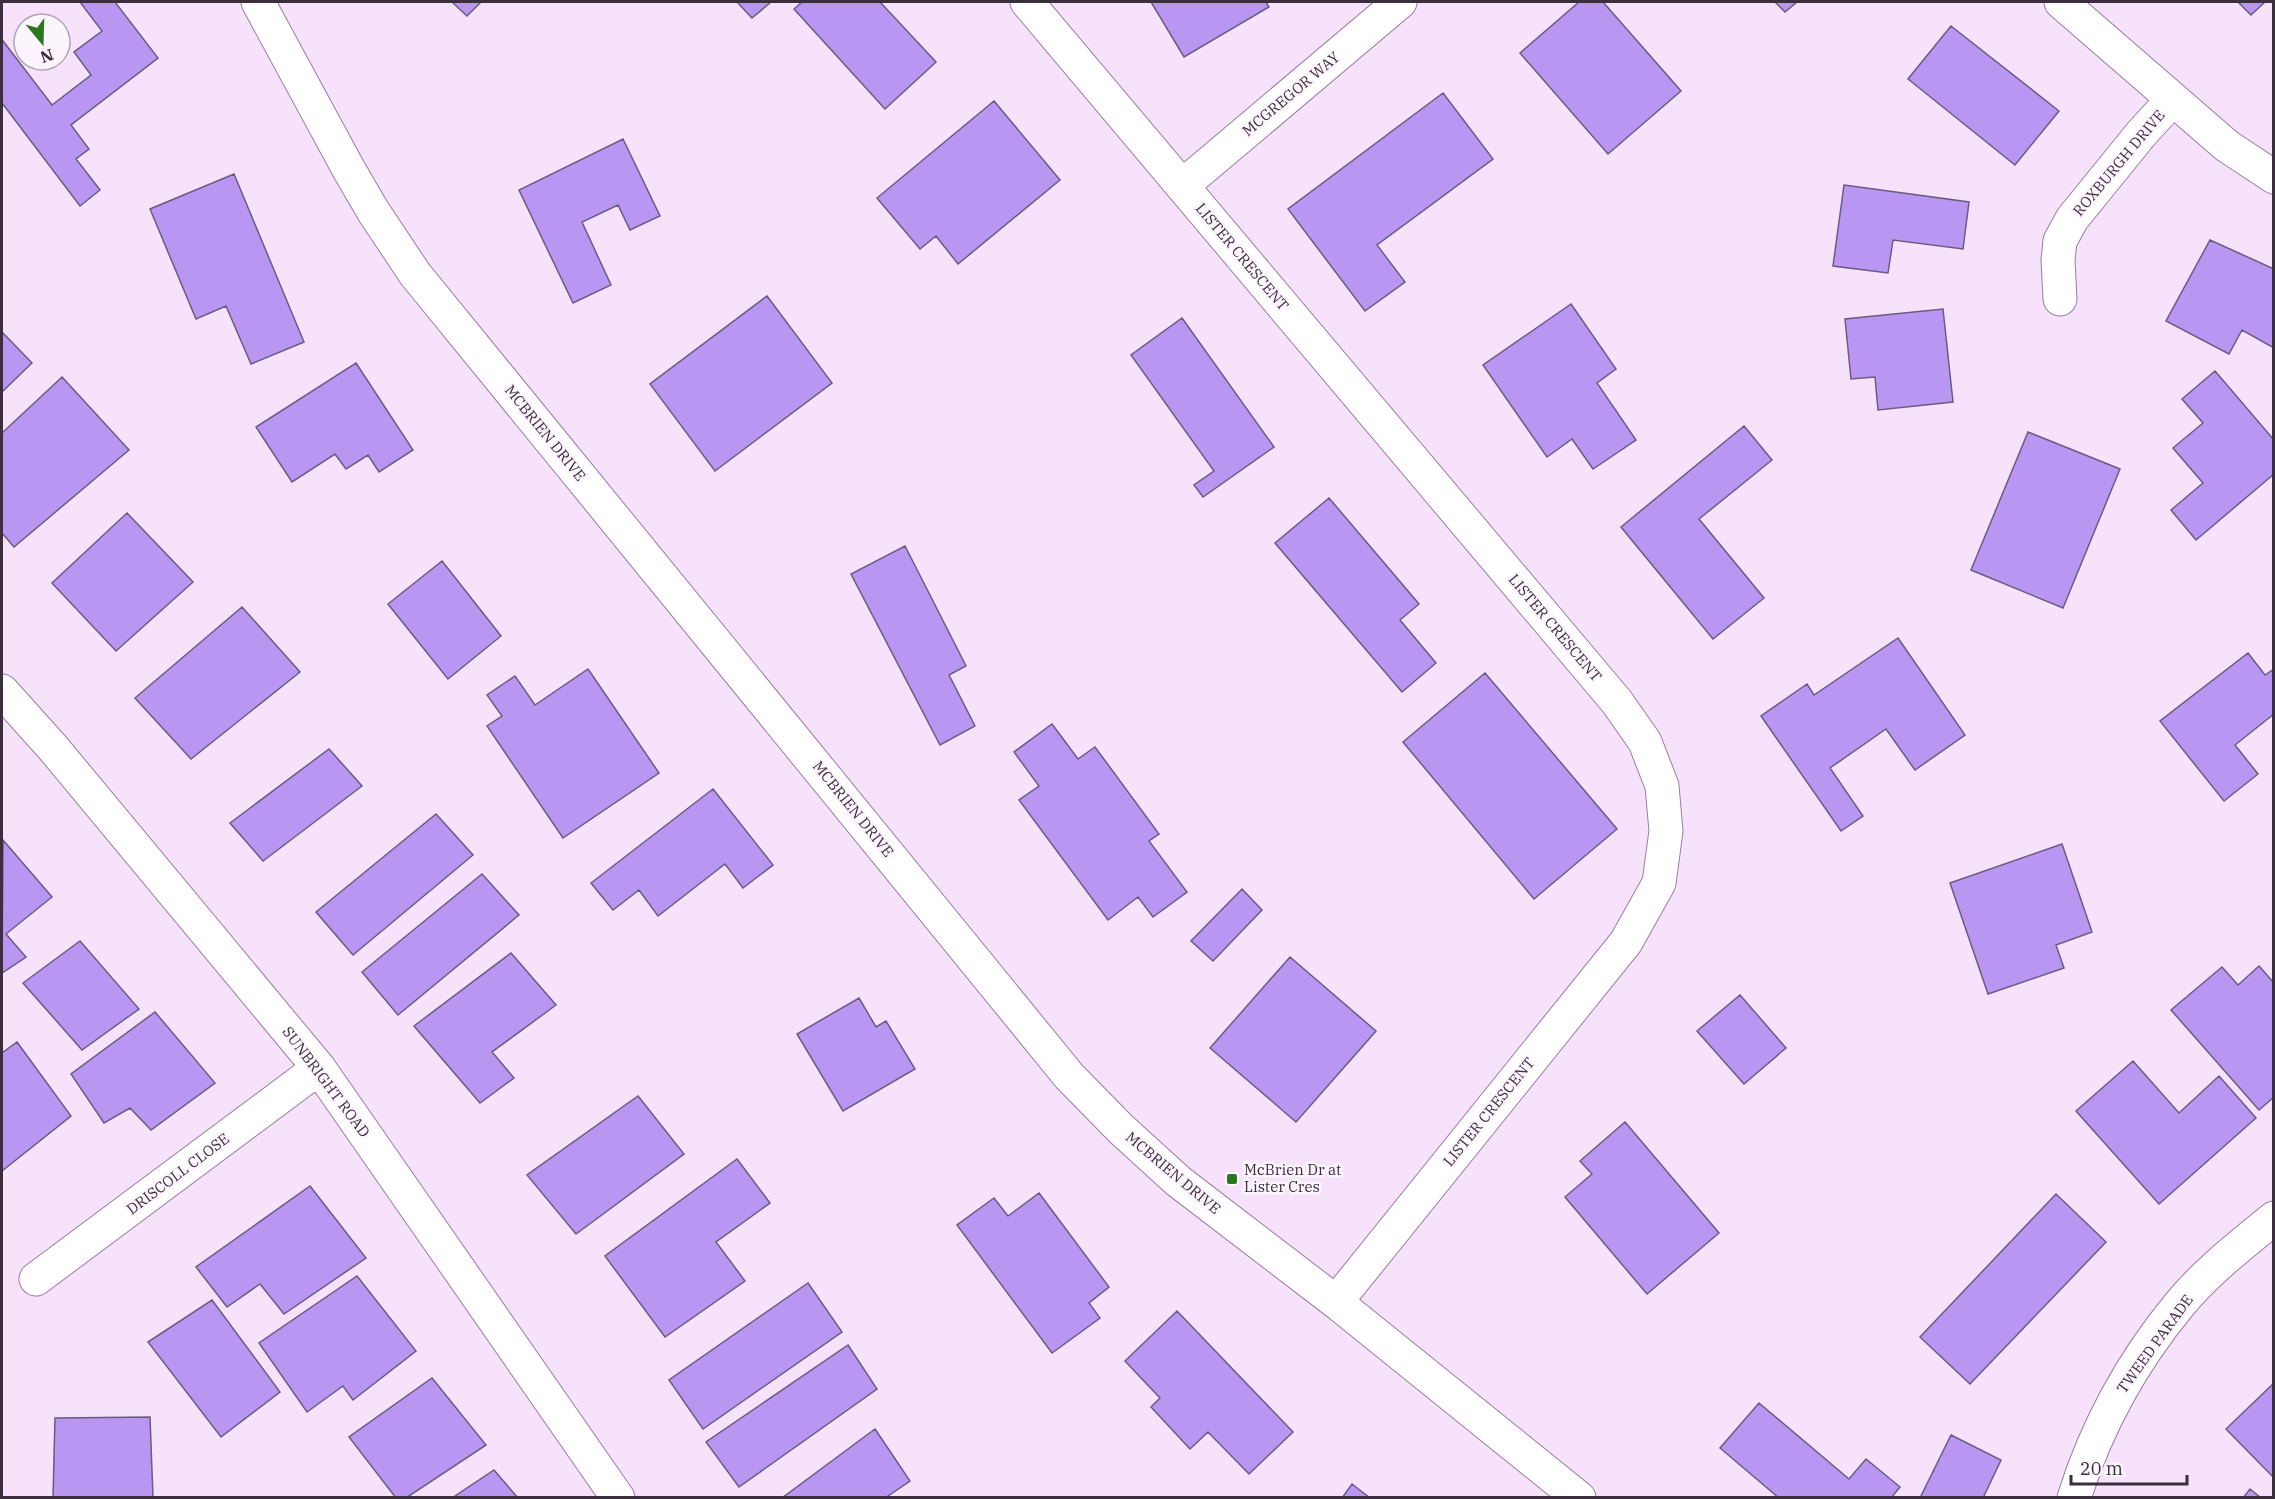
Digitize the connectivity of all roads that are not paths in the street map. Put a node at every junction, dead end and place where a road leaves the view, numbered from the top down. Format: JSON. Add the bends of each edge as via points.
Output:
{"nodes":[{"id":1,"x":258,"y":2,"type":"edge"},
{"id":2,"x":1027,"y":2,"type":"edge"},
{"id":3,"x":1400,"y":2,"type":"edge"},
{"id":4,"x":2061,"y":2,"type":"edge"},
{"id":5,"x":2173,"y":99,"type":"junction"},
{"id":6,"x":2274,"y":177,"type":"edge"},
{"id":7,"x":1182,"y":186,"type":"junction"},
{"id":8,"x":2060,"y":299,"type":"dead end"},
{"id":9,"x":2,"y":691,"type":"edge"},
{"id":10,"x":320,"y":1068,"type":"junction"},
{"id":11,"x":2274,"y":1218,"type":"edge"},
{"id":12,"x":36,"y":1279,"type":"dead end"},
{"id":13,"x":1336,"y":1302,"type":"junction"},
{"id":14,"x":618,"y":1497,"type":"edge"},
{"id":15,"x":1579,"y":1497,"type":"edge"},
{"id":16,"x":2074,"y":1497,"type":"edge"}],
"edges":[{"from":1,"to":13,"type":"street","name":"MCBRIEN DRIVE","via":[[348,168],[415,274],[1069,1076],[1178,1181]]},
{"from":2,"to":7,"type":"street","name":"LISTER CRESCENT"},
{"from":3,"to":7,"type":"street","name":"MCGREGOR WAY"},
{"from":4,"to":5,"type":"street","name":"ROXBURGH DRIVE"},
{"from":5,"to":6,"type":"street","name":"ROXBURGH DRIVE","via":[[2227,146]]},
{"from":5,"to":8,"type":"street","name":"ROXBURGH DRIVE","via":[[2072,219],[2060,242]]},
{"from":7,"to":13,"type":"street","name":"LISTER CRESCENT","via":[[1617,702],[1645,742],[1662,786],[1666,831],[1659,883],[1626,942]]},
{"from":9,"to":10,"type":"street","name":"SUNBRIGHT ROAD"},
{"from":10,"to":12,"type":"street","name":"DRISCOLL CLOSE"},
{"from":10,"to":14,"type":"street","name":"SUNBRIGHT ROAD"},
{"from":11,"to":16,"type":"street","name":"TWEED PARADE","via":[[2226,1258],[2180,1305],[2146,1352],[2117,1395]]},
{"from":13,"to":15,"type":"street","name":"MCBRIEN DRIVE"}]}
